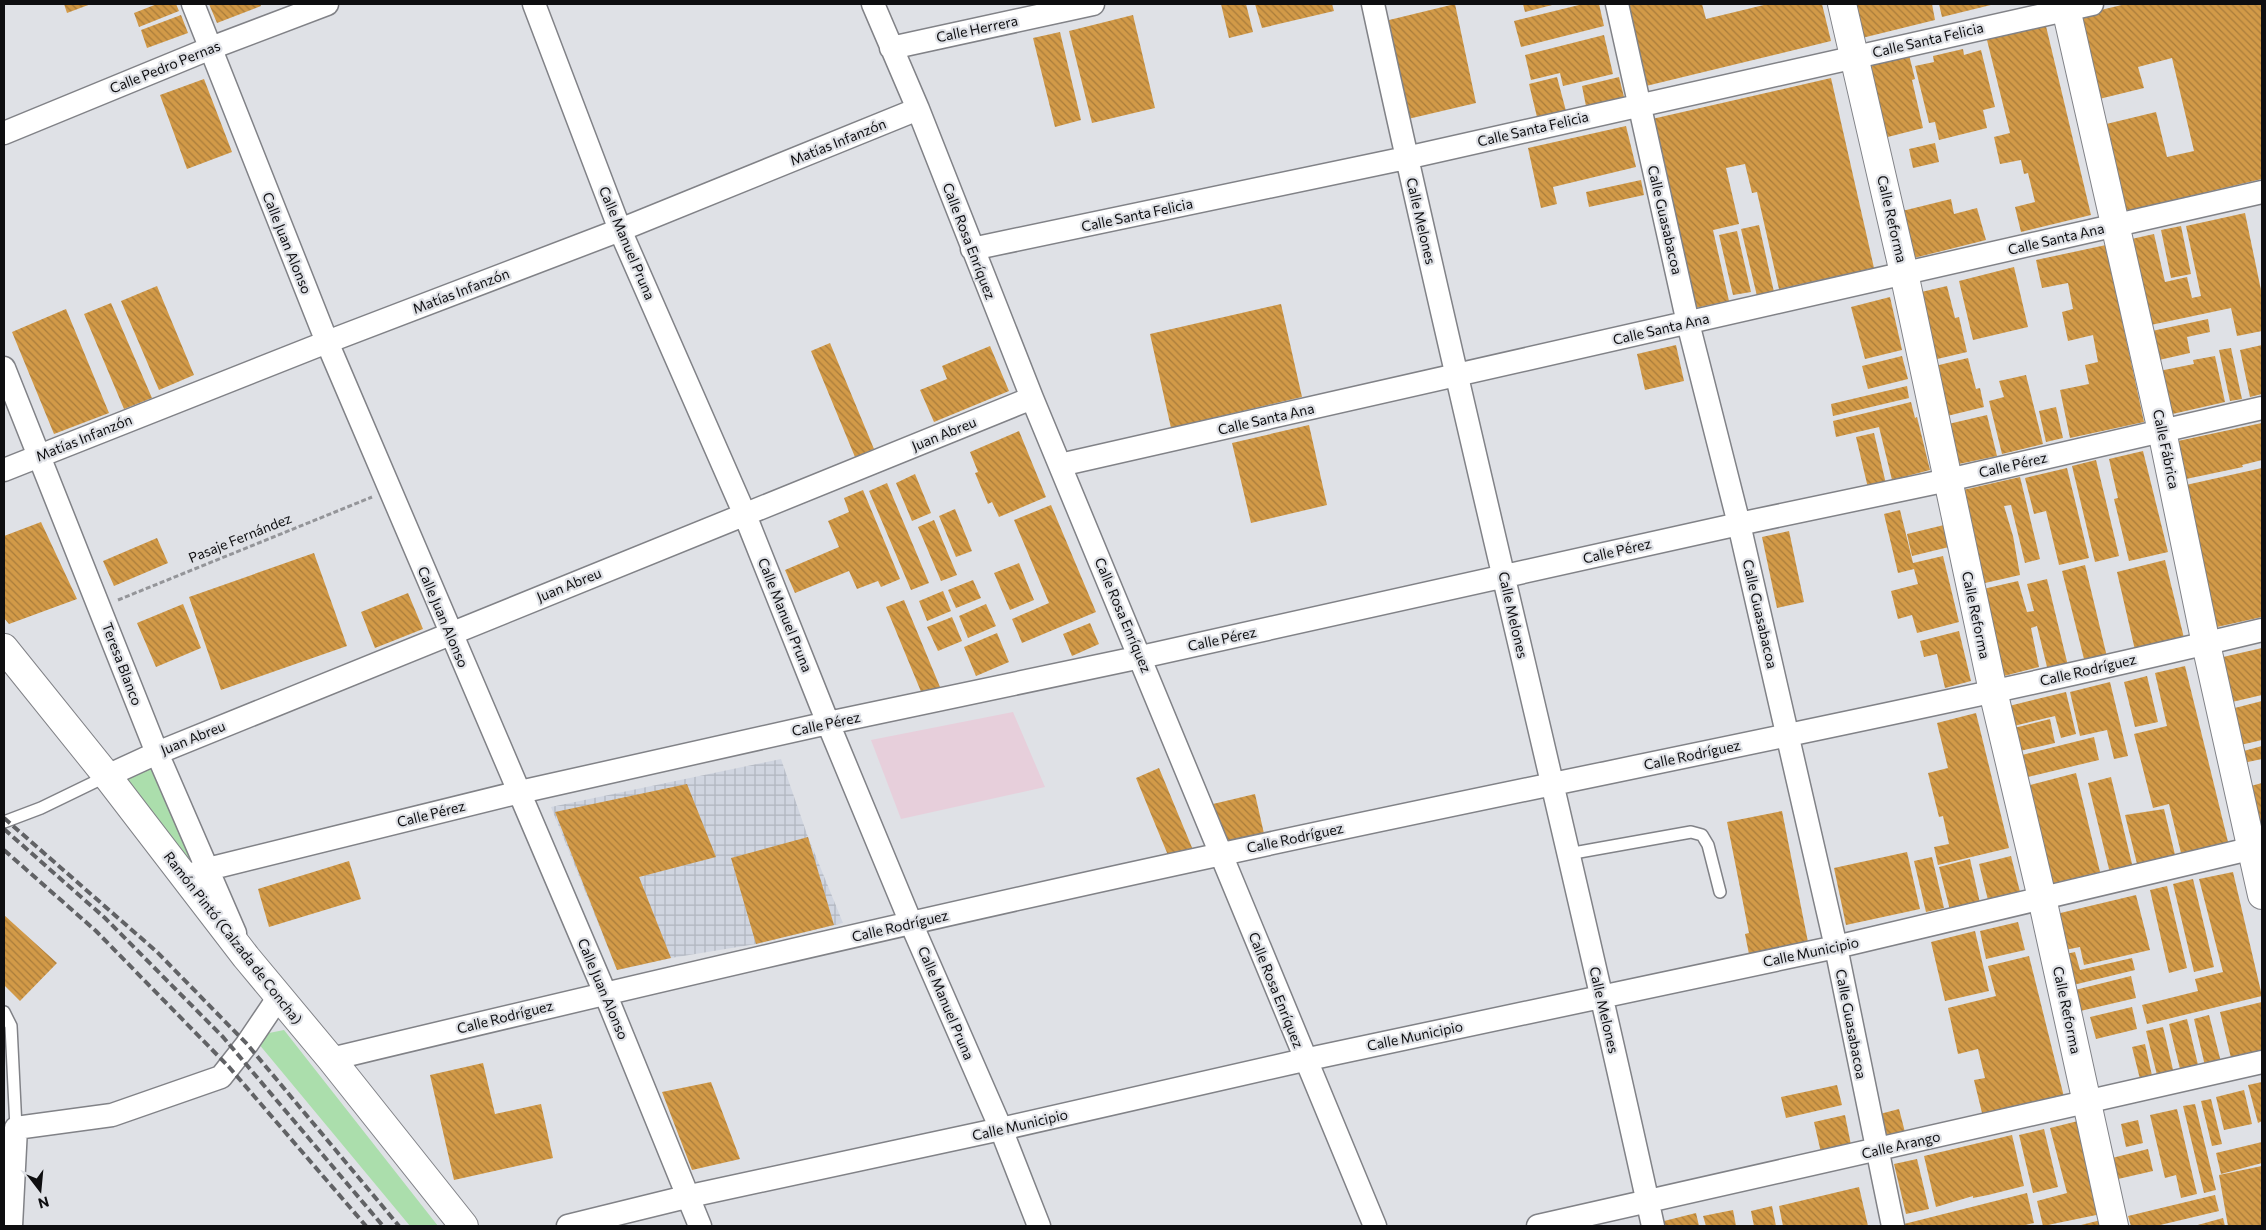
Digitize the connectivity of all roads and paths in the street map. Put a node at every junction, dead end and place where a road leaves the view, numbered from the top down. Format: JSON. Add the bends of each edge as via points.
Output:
{"nodes":[{"id":1,"x":193,"y":4,"type":"edge"},
{"id":2,"x":327,"y":4,"type":"edge"},
{"id":3,"x":534,"y":4,"type":"edge"},
{"id":4,"x":873,"y":4,"type":"edge"},
{"id":5,"x":1093,"y":4,"type":"edge"},
{"id":6,"x":1373,"y":4,"type":"edge"},
{"id":7,"x":1616,"y":4,"type":"edge"},
{"id":8,"x":1842,"y":4,"type":"edge"},
{"id":9,"x":2092,"y":4,"type":"edge"},
{"id":10,"x":2065,"y":7,"type":"edge"},
{"id":11,"x":211,"y":48,"type":"junction"},
{"id":12,"x":891,"y":48,"type":"junction"},
{"id":13,"x":1854,"y":57,"type":"junction"},
{"id":14,"x":1639,"y":106,"type":"junction"},
{"id":15,"x":918,"y":109,"type":"junction"},
{"id":16,"x":4,"y":133,"type":"edge"},
{"id":17,"x":1406,"y":158,"type":"junction"},
{"id":18,"x":2262,"y":192,"type":"edge"},
{"id":19,"x":2115,"y":226,"type":"junction"},
{"id":20,"x":620,"y":230,"type":"junction"},
{"id":21,"x":972,"y":249,"type":"junction"},
{"id":22,"x":1904,"y":274,"type":"junction"},
{"id":23,"x":1688,"y":323,"type":"junction"},
{"id":24,"x":327,"y":342,"type":"junction"},
{"id":25,"x":4,"y":368,"type":"edge"},
{"id":26,"x":1458,"y":376,"type":"junction"},
{"id":27,"x":1032,"y":398,"type":"junction"},
{"id":28,"x":2262,"y":408,"type":"edge"},
{"id":29,"x":2162,"y":431,"type":"junction"},
{"id":30,"x":39,"y":456,"type":"junction"},
{"id":31,"x":1060,"y":465,"type":"junction"},
{"id":32,"x":4,"y":470,"type":"edge"},
{"id":33,"x":1948,"y":480,"type":"junction"},
{"id":34,"x":388,"y":490,"type":"junction"},
{"id":35,"x":745,"y":514,"type":"junction"},
{"id":36,"x":1739,"y":524,"type":"junction"},
{"id":37,"x":1505,"y":577,"type":"junction"},
{"id":38,"x":100,"y":607,"type":"junction"},
{"id":39,"x":2262,"y":630,"type":"edge"},
{"id":40,"x":450,"y":633,"type":"junction"},
{"id":41,"x":2206,"y":644,"type":"junction"},
{"id":42,"x":4,"y":648,"type":"edge"},
{"id":43,"x":1141,"y":657,"type":"junction"},
{"id":44,"x":1993,"y":691,"type":"junction"},
{"id":45,"x":828,"y":723,"type":"junction"},
{"id":46,"x":1788,"y":736,"type":"junction"},
{"id":47,"x":157,"y":752,"type":"junction"},
{"id":48,"x":107,"y":776,"type":"junction"},
{"id":49,"x":1551,"y":784,"type":"junction"},
{"id":50,"x":520,"y":792,"type":"junction"},
{"id":51,"x":4,"y":822,"type":"edge"},
{"id":52,"x":2257,"y":847,"type":"edge"},
{"id":53,"x":1222,"y":854,"type":"junction"},
{"id":54,"x":1568,"y":854,"type":"junction"},
{"id":55,"x":196,"y":873,"type":"junction"},
{"id":56,"x":1720,"y":892,"type":"dead end"},
{"id":57,"x":2262,"y":895,"type":"edge"},
{"id":58,"x":2042,"y":898,"type":"junction"},
{"id":59,"x":911,"y":923,"type":"junction"},
{"id":60,"x":1836,"y":947,"type":"junction"},
{"id":61,"x":605,"y":993,"type":"junction"},
{"id":62,"x":1601,"y":996,"type":"junction"},
{"id":63,"x":278,"y":998,"type":"junction"},
{"id":64,"x":4,"y":1012,"type":"edge"},
{"id":65,"x":331,"y":1059,"type":"junction"},
{"id":66,"x":1304,"y":1060,"type":"junction"},
{"id":67,"x":2262,"y":1062,"type":"edge"},
{"id":68,"x":2087,"y":1102,"type":"junction"},
{"id":69,"x":16,"y":1128,"type":"junction"},
{"id":70,"x":1001,"y":1129,"type":"junction"},
{"id":71,"x":1877,"y":1151,"type":"junction"},
{"id":72,"x":690,"y":1196,"type":"junction"},
{"id":73,"x":1647,"y":1202,"type":"junction"},
{"id":74,"x":11,"y":1226,"type":"edge"},
{"id":75,"x":464,"y":1226,"type":"edge"},
{"id":76,"x":568,"y":1226,"type":"edge"},
{"id":77,"x":700,"y":1226,"type":"edge"},
{"id":78,"x":1039,"y":1226,"type":"edge"},
{"id":79,"x":1375,"y":1226,"type":"edge"},
{"id":80,"x":1538,"y":1226,"type":"edge"},
{"id":81,"x":1653,"y":1226,"type":"edge"},
{"id":82,"x":1893,"y":1226,"type":"edge"},
{"id":83,"x":2114,"y":1226,"type":"edge"}],
"edges":[{"from":1,"to":11,"type":"street","name":"Calle Juan Alonso"},
{"from":2,"to":11,"type":"street","name":"Calle Pedro Pernas"},
{"from":3,"to":20,"type":"street","name":"Calle Manuel Pruna"},
{"from":4,"to":12,"type":"street","name":"Calle Rosa Enríquez"},
{"from":5,"to":12,"type":"street","name":"Calle Herrera"},
{"from":6,"to":17,"type":"street","name":"Calle Melones"},
{"from":7,"to":14,"type":"street","name":"Calle Guasabacoa"},
{"from":8,"to":13,"type":"street","name":"Calle Reforma"},
{"from":9,"to":10,"type":"street","name":"Calle Santa Felicia"},
{"from":10,"to":13,"type":"street","name":"Calle Santa Felicia"},
{"from":10,"to":19,"type":"street","name":"Calle Fábrica"},
{"from":11,"to":16,"type":"street","name":"Calle Pedro Pernas"},
{"from":11,"to":24,"type":"street","name":"Calle Juan Alonso"},
{"from":12,"to":15,"type":"street","name":"Calle Rosa Enríquez"},
{"from":13,"to":14,"type":"street","name":"Calle Santa Felicia"},
{"from":13,"to":22,"type":"street","name":"Calle Reforma"},
{"from":14,"to":17,"type":"street","name":"Calle Santa Felicia"},
{"from":14,"to":23,"type":"street","name":"Calle Guasabacoa"},
{"from":15,"to":20,"type":"street","name":"Matías Infanzón"},
{"from":15,"to":21,"type":"street","name":"Calle Rosa Enríquez"},
{"from":17,"to":21,"type":"street","name":"Calle Santa Felicia"},
{"from":17,"to":26,"type":"street","name":"Calle Melones"},
{"from":18,"to":19,"type":"street","name":"Calle Santa Ana"},
{"from":19,"to":22,"type":"street","name":"Calle Santa Ana"},
{"from":19,"to":29,"type":"street","name":"Calle Fábrica"},
{"from":20,"to":24,"type":"street","name":"Matías Infanzón"},
{"from":20,"to":35,"type":"street","name":"Calle Manuel Pruna"},
{"from":21,"to":27,"type":"street","name":"Calle Rosa Enríquez"},
{"from":22,"to":23,"type":"street","name":"Calle Santa Ana"},
{"from":22,"to":33,"type":"street","name":"Calle Reforma"},
{"from":23,"to":26,"type":"street","name":"Calle Santa Ana"},
{"from":23,"to":36,"type":"street","name":"Calle Guasabacoa"},
{"from":24,"to":30,"type":"street","name":"Matías Infanzón"},
{"from":24,"to":34,"type":"street","name":"Calle Juan Alonso"},
{"from":25,"to":30,"type":"street","name":"Teresa Blanco"},
{"from":26,"to":31,"type":"street","name":"Calle Santa Ana"},
{"from":26,"to":37,"type":"street","name":"Calle Melones"},
{"from":27,"to":31,"type":"street","name":"Calle Rosa Enríquez"},
{"from":27,"to":35,"type":"street","name":"Juan Abreu"},
{"from":28,"to":29,"type":"street","name":"Calle Pérez"},
{"from":29,"to":33,"type":"street","name":"Calle Pérez"},
{"from":29,"to":41,"type":"street","name":"Calle Fábrica"},
{"from":30,"to":32,"type":"street","name":"Matías Infanzón"},
{"from":30,"to":38,"type":"street","name":"Teresa Blanco"},
{"from":31,"to":43,"type":"street","name":"Calle Rosa Enríquez"},
{"from":33,"to":36,"type":"street","name":"Calle Pérez"},
{"from":33,"to":44,"type":"street","name":"Calle Reforma"},
{"from":34,"to":38,"type":"path","name":"Pasaje Fernández"},
{"from":34,"to":40,"type":"street","name":"Calle Juan Alonso"},
{"from":35,"to":40,"type":"street","name":"Juan Abreu"},
{"from":35,"to":45,"type":"street","name":"Calle Manuel Pruna"},
{"from":36,"to":37,"type":"street","name":"Calle Pérez"},
{"from":36,"to":46,"type":"street","name":"Calle Guasabacoa"},
{"from":37,"to":43,"type":"street","name":"Calle Pérez"},
{"from":37,"to":49,"type":"street","name":"Calle Melones"},
{"from":38,"to":47,"type":"street","name":"Teresa Blanco"},
{"from":39,"to":41,"type":"street","name":"Calle Rodríguez"},
{"from":40,"to":47,"type":"street","name":"Juan Abreu"},
{"from":40,"to":50,"type":"street","name":"Calle Juan Alonso"},
{"from":41,"to":44,"type":"street","name":"Calle Rodríguez"},
{"from":41,"to":52,"type":"street","name":"Calle Fábrica"},
{"from":42,"to":48,"type":"street","name":"Ramón Pintó (Calzada de Concha)"},
{"from":43,"to":45,"type":"street","name":"Calle Pérez"},
{"from":43,"to":53,"type":"street","name":"Calle Rosa Enríquez"},
{"from":44,"to":46,"type":"street","name":"Calle Rodríguez"},
{"from":44,"to":58,"type":"street","name":"Calle Reforma"},
{"from":45,"to":50,"type":"street","name":"Calle Pérez"},
{"from":45,"to":59,"type":"street","name":"Calle Manuel Pruna"},
{"from":46,"to":49,"type":"street","name":"Calle Rodríguez"},
{"from":46,"to":60,"type":"street","name":"Calle Guasabacoa"},
{"from":47,"to":48,"type":"street","name":"Juan Abreu"},
{"from":47,"to":55,"type":"street","name":"Teresa Blanco"},
{"from":48,"to":51,"type":"lane"},
{"from":48,"to":55,"type":"street","name":"Ramón Pintó (Calzada de Concha)"},
{"from":49,"to":53,"type":"street","name":"Calle Rodríguez"},
{"from":49,"to":54,"type":"street","name":"Calle Melones"},
{"from":50,"to":55,"type":"street","name":"Calle Pérez"},
{"from":50,"to":61,"type":"street","name":"Calle Juan Alonso"},
{"from":52,"to":57,"type":"street","name":"Calle Fábrica"},
{"from":52,"to":58,"type":"street","name":"Calle Municipio"},
{"from":53,"to":59,"type":"street","name":"Calle Rodríguez"},
{"from":53,"to":66,"type":"street","name":"Calle Rosa Enríquez"},
{"from":54,"to":56,"type":"lane","via":[[1691,832],[1702,835],[1708,845]]},
{"from":54,"to":62,"type":"street","name":"Calle Melones"},
{"from":55,"to":63,"type":"street","name":"Ramón Pintó (Calzada de Concha)","via":[[246,957]]},
{"from":58,"to":60,"type":"street","name":"Calle Municipio"},
{"from":58,"to":68,"type":"street","name":"Calle Reforma"},
{"from":59,"to":61,"type":"street","name":"Calle Rodríguez"},
{"from":59,"to":70,"type":"street","name":"Calle Manuel Pruna"},
{"from":60,"to":62,"type":"street","name":"Calle Municipio"},
{"from":60,"to":71,"type":"street","name":"Calle Guasabacoa"},
{"from":61,"to":65,"type":"street","name":"Calle Rodríguez"},
{"from":61,"to":72,"type":"street","name":"Calle Juan Alonso"},
{"from":62,"to":66,"type":"street","name":"Calle Municipio"},
{"from":62,"to":73,"type":"street","name":"Calle Melones"},
{"from":63,"to":65,"type":"street","name":"Ramón Pintó (Calzada de Concha)"},
{"from":63,"to":69,"type":"street","via":[[221,1077],[112,1115]]},
{"from":64,"to":69,"type":"lane","via":[[11,1026]]},
{"from":65,"to":75,"type":"street","name":"Ramón Pintó (Calzada de Concha)"},
{"from":66,"to":70,"type":"street","name":"Calle Municipio"},
{"from":66,"to":79,"type":"street","name":"Calle Rosa Enríquez"},
{"from":67,"to":68,"type":"street","name":"Calle Arango"},
{"from":68,"to":71,"type":"street","name":"Calle Arango"},
{"from":68,"to":83,"type":"street","name":"Calle Reforma"},
{"from":69,"to":74,"type":"street"},
{"from":70,"to":72,"type":"street","name":"Calle Municipio"},
{"from":70,"to":78,"type":"street","name":"Calle Manuel Pruna"},
{"from":71,"to":73,"type":"street","name":"Calle Arango"},
{"from":71,"to":82,"type":"street","name":"Calle Guasabacoa"},
{"from":72,"to":76,"type":"street","name":"Calle Municipio"},
{"from":72,"to":77,"type":"street","name":"Calle Juan Alonso"},
{"from":73,"to":80,"type":"street","name":"Calle Arango"},
{"from":73,"to":81,"type":"street","name":"Calle Melones"}]}
